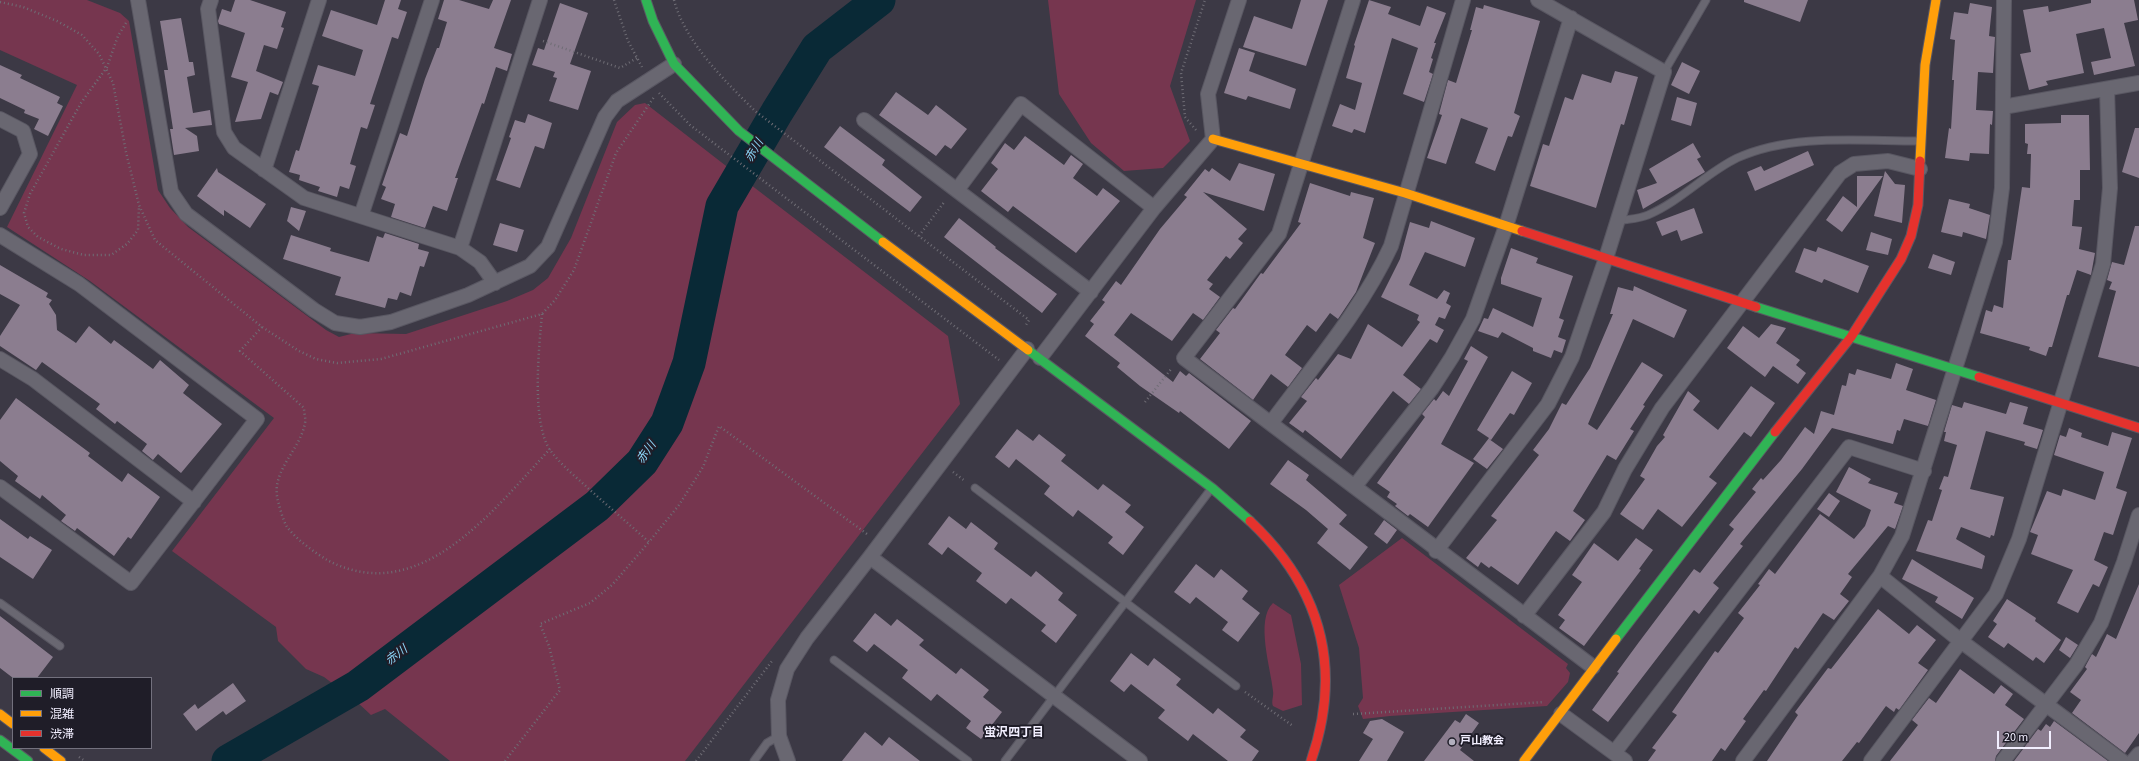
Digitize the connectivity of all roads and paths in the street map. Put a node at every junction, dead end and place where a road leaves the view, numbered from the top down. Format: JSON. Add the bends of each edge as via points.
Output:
{"nodes":[{"id":1,"x":137,"y":0,"type":"edge"},
{"id":2,"x":211,"y":0,"type":"edge"},
{"id":3,"x":320,"y":0,"type":"edge"},
{"id":4,"x":432,"y":0,"type":"edge"},
{"id":5,"x":540,"y":0,"type":"edge"},
{"id":6,"x":646,"y":0,"type":"edge"},
{"id":7,"x":674,"y":0,"type":"edge"},
{"id":8,"x":1205,"y":0,"type":"edge"},
{"id":9,"x":1239,"y":0,"type":"edge"},
{"id":10,"x":1353,"y":0,"type":"edge"},
{"id":11,"x":1463,"y":0,"type":"edge"},
{"id":12,"x":1538,"y":0,"type":"edge"},
{"id":13,"x":1706,"y":0,"type":"edge"},
{"id":14,"x":1936,"y":0,"type":"edge"},
{"id":15,"x":2004,"y":0,"type":"edge"},
{"id":16,"x":1571,"y":18,"type":"junction"},
{"id":17,"x":529,"y":36,"type":"junction"},
{"id":18,"x":637,"y":58,"type":"dead end"},
{"id":19,"x":674,"y":64,"type":"junction"},
{"id":20,"x":1664,"y":72,"type":"junction"},
{"id":21,"x":2139,"y":83,"type":"edge"},
{"id":22,"x":2107,"y":89,"type":"junction"},
{"id":23,"x":658,"y":91,"type":"dead end"},
{"id":24,"x":2003,"y":107,"type":"junction"},
{"id":25,"x":0,"y":119,"type":"edge"},
{"id":26,"x":864,"y":120,"type":"dead end"},
{"id":27,"x":1213,"y":139,"type":"junction"},
{"id":28,"x":1922,"y":142,"type":"junction"},
{"id":29,"x":1302,"y":164,"type":"junction"},
{"id":30,"x":1920,"y":169,"type":"junction"},
{"id":31,"x":264,"y":170,"type":"junction"},
{"id":32,"x":955,"y":189,"type":"junction"},
{"id":33,"x":1405,"y":193,"type":"junction"},
{"id":34,"x":139,"y":205,"type":"dead end"},
{"id":35,"x":0,"y":208,"type":"edge"},
{"id":36,"x":1154,"y":208,"type":"junction"},
{"id":37,"x":361,"y":216,"type":"junction"},
{"id":38,"x":1618,"y":220,"type":"junction"},
{"id":39,"x":1506,"y":226,"type":"junction"},
{"id":40,"x":0,"y":234,"type":"edge"},
{"id":41,"x":919,"y":236,"type":"junction"},
{"id":42,"x":460,"y":248,"type":"junction"},
{"id":43,"x":1606,"y":258,"type":"junction"},
{"id":44,"x":495,"y":283,"type":"junction"},
{"id":45,"x":1091,"y":292,"type":"junction"},
{"id":46,"x":1741,"y":302,"type":"junction"},
{"id":47,"x":542,"y":314,"type":"dead end"},
{"id":48,"x":262,"y":327,"type":"dead end"},
{"id":49,"x":1851,"y":337,"type":"junction"},
{"id":50,"x":1015,"y":340,"type":"junction"},
{"id":51,"x":1027,"y":349,"type":"junction"},
{"id":52,"x":1040,"y":358,"type":"junction"},
{"id":53,"x":1184,"y":358,"type":"junction"},
{"id":54,"x":0,"y":359,"type":"edge"},
{"id":55,"x":999,"y":361,"type":"dead end"},
{"id":56,"x":1956,"y":370,"type":"junction"},
{"id":57,"x":1145,"y":402,"type":"dead end"},
{"id":58,"x":2060,"y":403,"type":"junction"},
{"id":59,"x":1270,"y":423,"type":"junction"},
{"id":60,"x":2139,"y":428,"type":"edge"},
{"id":61,"x":550,"y":449,"type":"junction"},
{"id":62,"x":1924,"y":471,"type":"junction"},
{"id":63,"x":1355,"y":486,"type":"junction"},
{"id":64,"x":0,"y":487,"type":"edge"},
{"id":65,"x":975,"y":488,"type":"dead end"},
{"id":66,"x":1212,"y":488,"type":"junction"},
{"id":67,"x":194,"y":502,"type":"junction"},
{"id":68,"x":2139,"y":515,"type":"edge"},
{"id":69,"x":868,"y":535,"type":"dead end"},
{"id":70,"x":649,"y":542,"type":"junction"},
{"id":71,"x":1436,"y":551,"type":"junction"},
{"id":72,"x":870,"y":558,"type":"junction"},
{"id":73,"x":1880,"y":576,"type":"junction"},
{"id":74,"x":0,"y":603,"type":"edge"},
{"id":75,"x":1125,"y":603,"type":"junction"},
{"id":76,"x":1524,"y":616,"type":"junction"},
{"id":77,"x":1962,"y":642,"type":"junction"},
{"id":78,"x":60,"y":646,"type":"dead end"},
{"id":79,"x":834,"y":660,"type":"dead end"},
{"id":80,"x":1593,"y":668,"type":"junction"},
{"id":81,"x":1236,"y":686,"type":"joint"},
{"id":82,"x":1054,"y":696,"type":"junction"},
{"id":83,"x":2046,"y":704,"type":"junction"},
{"id":84,"x":1564,"y":708,"type":"junction"},
{"id":85,"x":0,"y":714,"type":"edge"},
{"id":86,"x":1353,"y":714,"type":"dead end"},
{"id":87,"x":12,"y":723,"type":"edge"},
{"id":88,"x":1294,"y":726,"type":"dead end"},
{"id":89,"x":778,"y":736,"type":"junction"},
{"id":90,"x":0,"y":740,"type":"edge"},
{"id":91,"x":45,"y":749,"type":"edge"},
{"id":92,"x":2139,"y":754,"type":"edge"},
{"id":93,"x":1620,"y":757,"type":"edge"},
{"id":94,"x":28,"y":761,"type":"edge"},
{"id":95,"x":62,"y":761,"type":"edge"},
{"id":96,"x":506,"y":761,"type":"edge"},
{"id":97,"x":754,"y":761,"type":"edge"},
{"id":98,"x":788,"y":761,"type":"edge"},
{"id":99,"x":968,"y":761,"type":"edge"},
{"id":100,"x":1005,"y":761,"type":"edge"},
{"id":101,"x":1140,"y":761,"type":"edge"},
{"id":102,"x":1312,"y":761,"type":"edge"},
{"id":103,"x":1524,"y":761,"type":"edge"},
{"id":104,"x":1743,"y":761,"type":"edge"},
{"id":105,"x":1871,"y":761,"type":"edge"},
{"id":106,"x":2003,"y":761,"type":"edge"},
{"id":107,"x":2122,"y":761,"type":"edge"},
{"id":108,"x":2133,"y":761,"type":"edge"}],
"edges":[{"from":1,"to":34,"type":"path","via":[[118,36],[107,67],[81,103],[30,194],[24,213],[28,227],[38,237],[61,249],[84,255],[111,255],[127,244],[138,230]]},
{"from":1,"to":44,"type":"street","via":[[171,192],[186,214],[335,323],[360,327],[391,322]]},
{"from":2,"to":31,"type":"street","via":[[208,10],[224,132],[234,148]]},
{"from":3,"to":31,"type":"street"},
{"from":4,"to":37,"type":"street"},
{"from":5,"to":17,"type":"street"},
{"from":6,"to":19,"type":"street","via":[[652,21]]},
{"from":7,"to":41,"type":"path","via":[[694,41],[717,73],[755,111]]},
{"from":8,"to":27,"type":"path","via":[[1181,73],[1185,117],[1192,128]]},
{"from":9,"to":27,"type":"street","via":[[1208,94]]},
{"from":10,"to":29,"type":"street"},
{"from":11,"to":33,"type":"street"},
{"from":12,"to":16,"type":"street"},
{"from":13,"to":20,"type":"lane"},
{"from":14,"to":28,"type":"street","via":[[1925,65]]},
{"from":15,"to":24,"type":"street"},
{"from":16,"to":20,"type":"street"},
{"from":16,"to":39,"type":"street"},
{"from":17,"to":18,"type":"path","via":[[620,68]]},
{"from":17,"to":42,"type":"street"},
{"from":19,"to":44,"type":"street","via":[[617,101],[605,116],[548,247],[530,266]]},
{"from":19,"to":50,"type":"street","via":[[739,131],[776,161]]},
{"from":20,"to":38,"type":"street"},
{"from":21,"to":22,"type":"street"},
{"from":22,"to":24,"type":"street"},
{"from":22,"to":58,"type":"street","via":[[2110,188],[2103,264]]},
{"from":23,"to":55,"type":"path","via":[[690,125]]},
{"from":24,"to":56,"type":"street","via":[[2002,188],[1995,242]]},
{"from":25,"to":35,"type":"street","via":[[23,131],[30,154]]},
{"from":26,"to":32,"type":"street"},
{"from":27,"to":29,"type":"street"},
{"from":27,"to":36,"type":"street"},
{"from":28,"to":30,"type":"street"},
{"from":28,"to":38,"type":"lane","via":[[1798,142],[1774,145],[1732,161],[1689,192],[1647,216]]},
{"from":29,"to":33,"type":"street"},
{"from":29,"to":53,"type":"street","via":[[1279,234]]},
{"from":30,"to":46,"type":"street","via":[[1888,161],[1854,164],[1840,173]]},
{"from":30,"to":49,"type":"street","via":[[1918,205],[1911,236],[1901,259]]},
{"from":31,"to":37,"type":"street","via":[[304,198]]},
{"from":32,"to":36,"type":"street","via":[[1021,104]]},
{"from":32,"to":41,"type":"path"},
{"from":32,"to":45,"type":"street"},
{"from":33,"to":39,"type":"street"},
{"from":33,"to":59,"type":"street","via":[[1391,246],[1373,282]]},
{"from":36,"to":45,"type":"street"},
{"from":37,"to":42,"type":"street"},
{"from":38,"to":43,"type":"street"},
{"from":39,"to":43,"type":"street"},
{"from":39,"to":63,"type":"street","via":[[1473,319],[1452,357],[1432,388]]},
{"from":40,"to":67,"type":"street","via":[[79,284],[257,419]]},
{"from":41,"to":50,"type":"path","via":[[1029,320]]},
{"from":42,"to":44,"type":"street","via":[[480,262]]},
{"from":43,"to":46,"type":"street"},
{"from":43,"to":71,"type":"street","via":[[1572,357],[1548,404]]},
{"from":45,"to":52,"type":"street"},
{"from":46,"to":49,"type":"street"},
{"from":46,"to":76,"type":"street","via":[[1662,408],[1625,469],[1604,512]]},
{"from":47,"to":61,"type":"path","via":[[539,398],[544,436]]},
{"from":48,"to":61,"type":"path","via":[[240,351],[304,408],[305,422],[302,435],[279,473],[277,499],[286,526],[298,539],[324,558],[347,570],[384,573],[409,569],[433,559],[477,527]]},
{"from":49,"to":56,"type":"street"},
{"from":49,"to":80,"type":"street","via":[[1794,406]]},
{"from":50,"to":51,"type":"street"},
{"from":51,"to":52,"type":"street"},
{"from":51,"to":72,"type":"street"},
{"from":52,"to":66,"type":"street"},
{"from":53,"to":57,"type":"path","via":[[1175,364]]},
{"from":53,"to":59,"type":"street"},
{"from":54,"to":67,"type":"street","via":[[33,379]]},
{"from":56,"to":58,"type":"street"},
{"from":56,"to":62,"type":"street"},
{"from":58,"to":60,"type":"street"},
{"from":58,"to":77,"type":"street","via":[[2019,539],[1996,594]]},
{"from":59,"to":63,"type":"street"},
{"from":61,"to":70,"type":"path","via":[[566,468]]},
{"from":62,"to":73,"type":"street","via":[[1902,536]]},
{"from":62,"to":93,"type":"street","via":[[1850,447]]},
{"from":63,"to":71,"type":"street"},
{"from":64,"to":67,"type":"street","via":[[131,583]]},
{"from":65,"to":75,"type":"lane"},
{"from":66,"to":75,"type":"lane"},
{"from":66,"to":102,"type":"street","via":[[1246,516],[1275,545],[1298,577],[1313,612],[1323,650],[1326,687],[1323,723]]},
{"from":68,"to":83,"type":"street","via":[[2101,623],[2076,665]]},
{"from":69,"to":70,"type":"path","via":[[719,426],[703,467],[679,505]]},
{"from":70,"to":96,"type":"path","via":[[612,585],[590,603],[540,624],[549,646],[560,690]]},
{"from":71,"to":76,"type":"street"},
{"from":72,"to":82,"type":"street"},
{"from":72,"to":89,"type":"street","via":[[807,638],[787,669],[778,700]]},
{"from":73,"to":77,"type":"street"},
{"from":73,"to":104,"type":"street"},
{"from":74,"to":78,"type":"lane"},
{"from":75,"to":81,"type":"lane"},
{"from":75,"to":82,"type":"lane"},
{"from":76,"to":80,"type":"street"},
{"from":77,"to":83,"type":"street"},
{"from":77,"to":105,"type":"street"},
{"from":79,"to":99,"type":"lane"},
{"from":80,"to":84,"type":"street"},
{"from":81,"to":88,"type":"path"},
{"from":82,"to":100,"type":"lane"},
{"from":82,"to":101,"type":"street"},
{"from":83,"to":106,"type":"street"},
{"from":83,"to":107,"type":"street"},
{"from":84,"to":86,"type":"path","via":[[1557,695],[1551,702]]},
{"from":84,"to":93,"type":"street"},
{"from":84,"to":103,"type":"street"},
{"from":85,"to":87,"type":"street"},
{"from":89,"to":97,"type":"lane","via":[[767,743]]},
{"from":89,"to":98,"type":"street"},
{"from":90,"to":94,"type":"street"},
{"from":91,"to":95,"type":"street"},
{"from":92,"to":108,"type":"street"}]}
